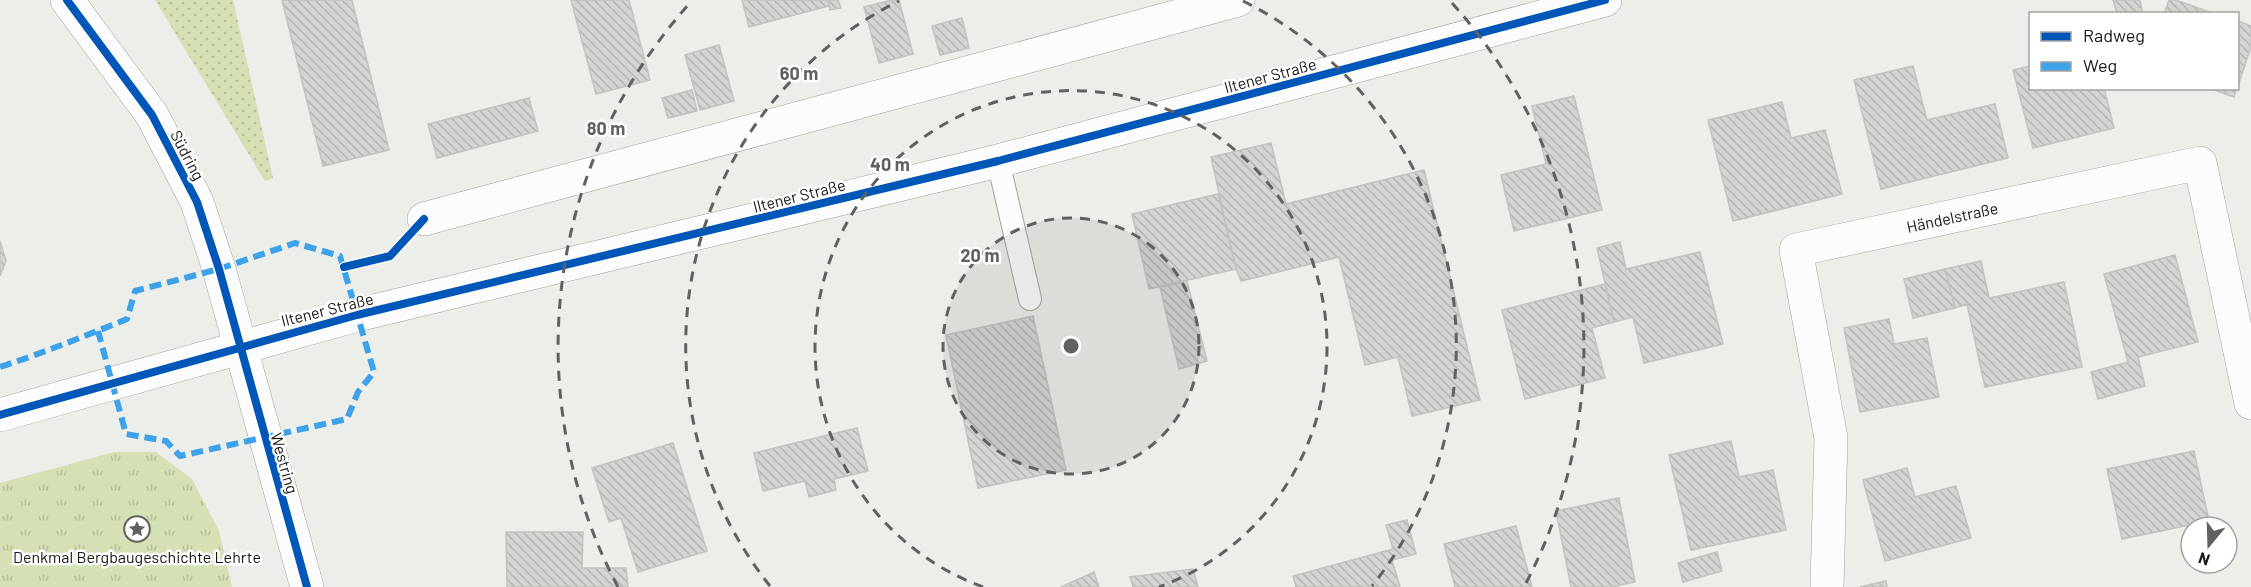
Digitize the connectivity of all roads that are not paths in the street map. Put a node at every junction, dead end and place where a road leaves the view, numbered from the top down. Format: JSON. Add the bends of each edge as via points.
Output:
{"nodes":[{"id":1,"x":67,"y":0,"type":"edge"},
{"id":2,"x":1238,"y":0,"type":"edge"},
{"id":3,"x":1605,"y":0,"type":"edge"},
{"id":4,"x":998,"y":161,"type":"junction"},
{"id":5,"x":424,"y":219,"type":"dead end"},
{"id":6,"x":1030,"y":298,"type":"dead end"},
{"id":7,"x":239,"y":346,"type":"junction"},
{"id":8,"x":2251,"y":403,"type":"edge"},
{"id":9,"x":0,"y":415,"type":"edge"},
{"id":10,"x":307,"y":587,"type":"edge"},
{"id":11,"x":1827,"y":587,"type":"edge"}],
"edges":[{"from":1,"to":7,"type":"street","name":"Südring","via":[[152,115],[197,202]]},
{"from":2,"to":5,"type":"street"},
{"from":3,"to":4,"type":"street","name":"Iltener Straße"},
{"from":4,"to":6,"type":"lane"},
{"from":4,"to":7,"type":"street","name":"Iltener Straße"},
{"from":7,"to":9,"type":"street","name":"Iltener Straße"},
{"from":7,"to":10,"type":"street","name":"Westring"},
{"from":8,"to":11,"type":"street","name":"Händelstraße","via":[[2200,163],[1796,250],[1831,438]]}]}
